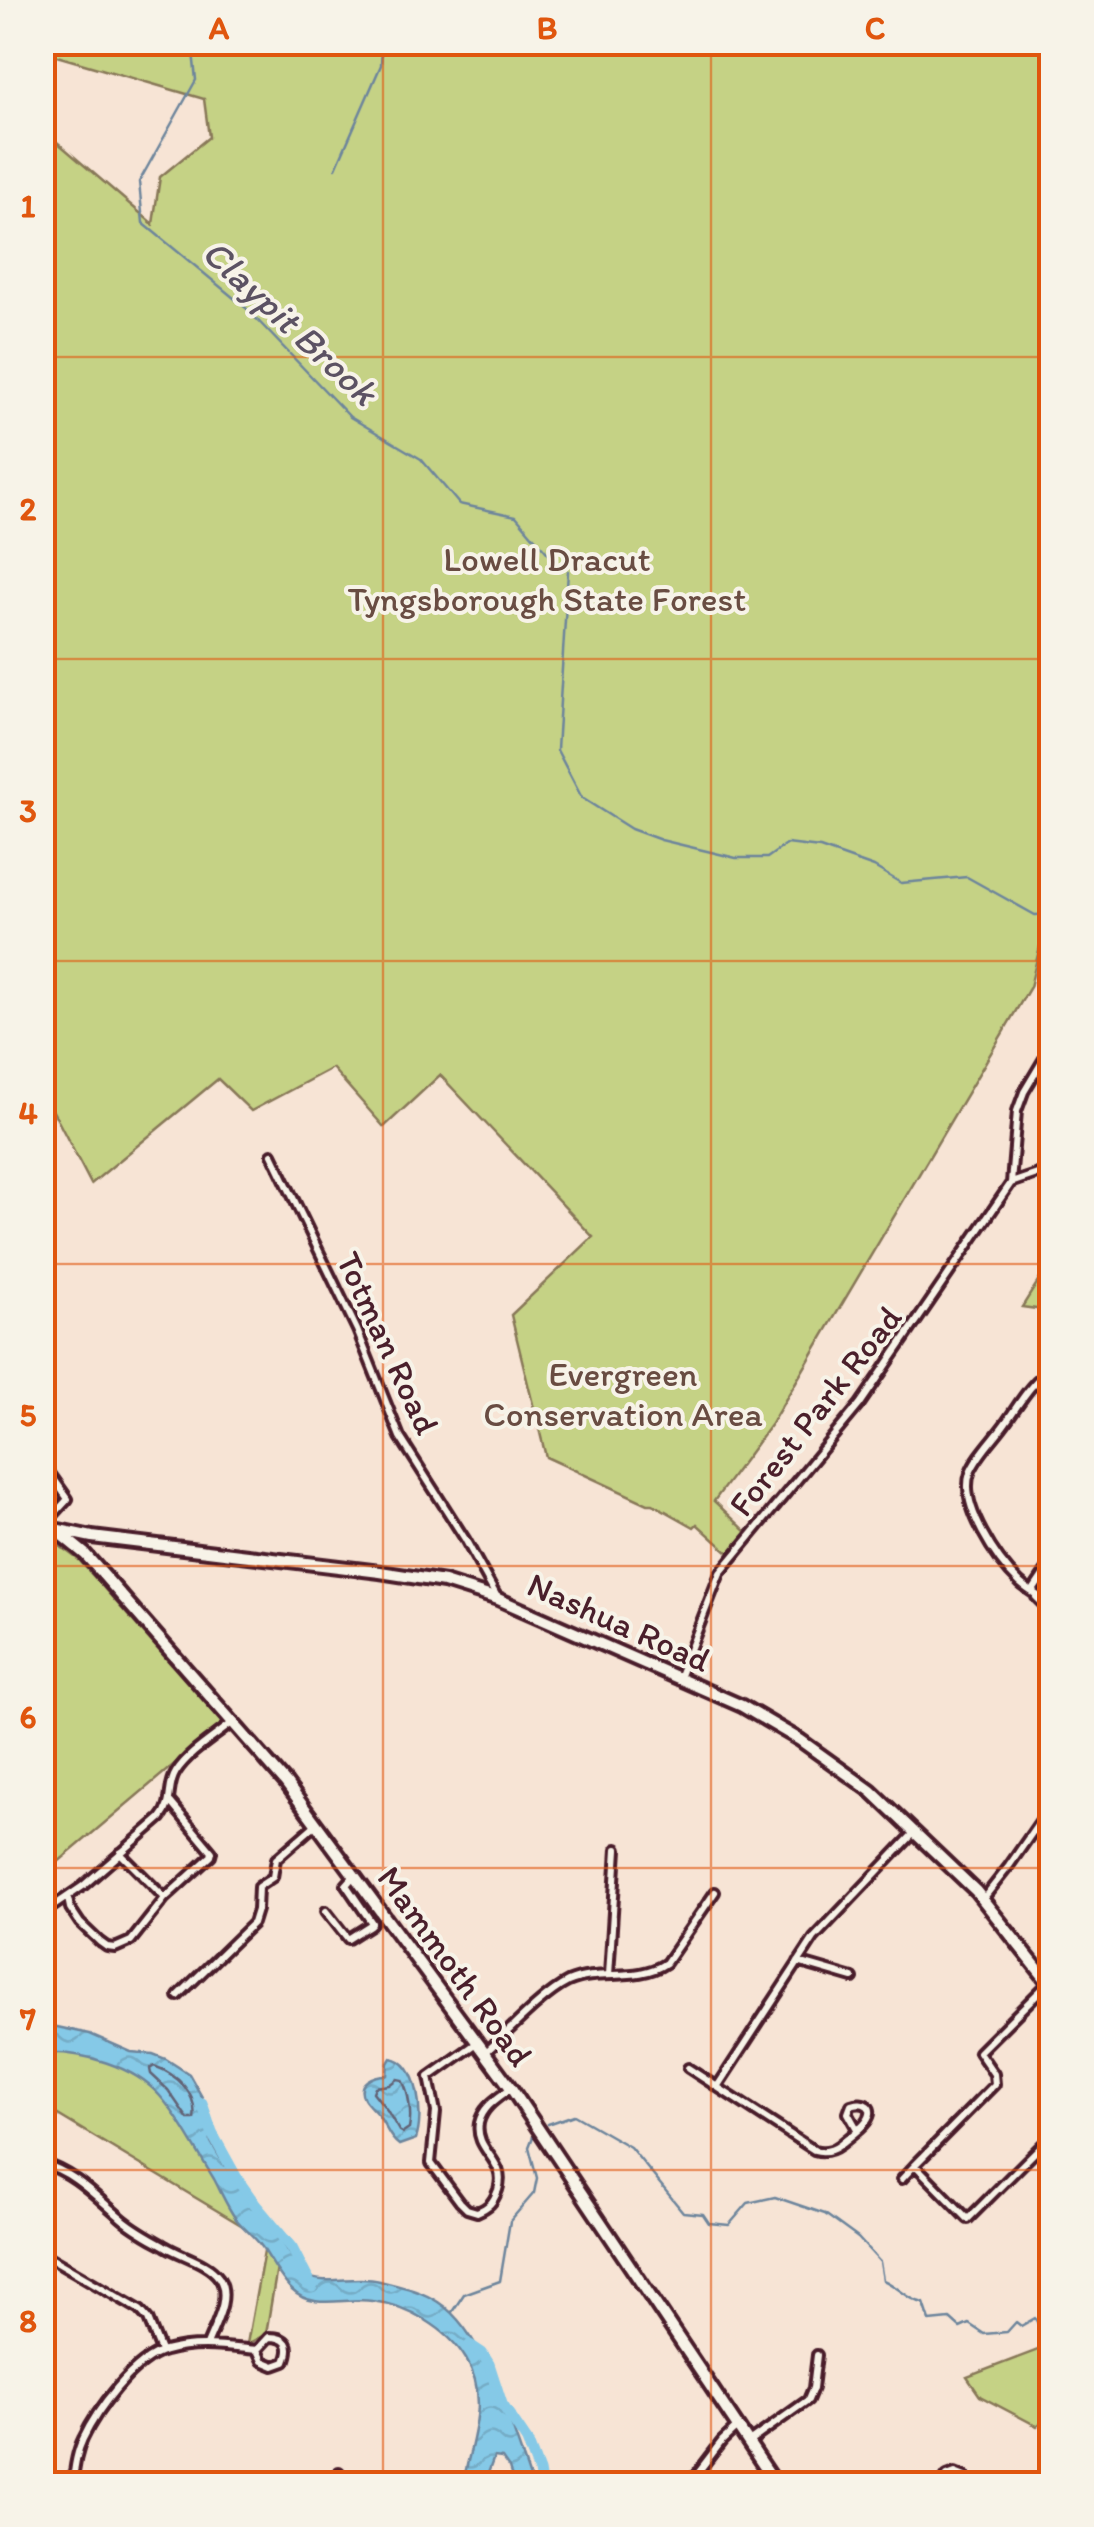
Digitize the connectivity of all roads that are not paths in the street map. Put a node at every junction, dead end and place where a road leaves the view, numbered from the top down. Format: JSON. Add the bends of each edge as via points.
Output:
{"nodes":[{"id":1,"x":1052,"y":1045,"type":"edge"},
{"id":2,"x":272,"y":1154,"type":"dead end"},
{"id":3,"x":1052,"y":1169,"type":"edge"},
{"id":4,"x":1011,"y":1183,"type":"junction"},
{"id":5,"x":1052,"y":1370,"type":"edge"},
{"id":6,"x":42,"y":1462,"type":"edge"},
{"id":7,"x":49,"y":1523,"type":"edge"},
{"id":8,"x":42,"y":1550,"type":"edge"},
{"id":9,"x":1052,"y":1562,"type":"edge"},
{"id":10,"x":1034,"y":1594,"type":"junction"},
{"id":11,"x":498,"y":1599,"type":"junction"},
{"id":12,"x":1052,"y":1605,"type":"edge"},
{"id":13,"x":1052,"y":1613,"type":"edge"},
{"id":14,"x":679,"y":1678,"type":"junction"},
{"id":15,"x":233,"y":1722,"type":"junction"},
{"id":16,"x":170,"y":1802,"type":"junction"},
{"id":17,"x":1052,"y":1804,"type":"edge"},
{"id":18,"x":316,"y":1824,"type":"junction"},
{"id":19,"x":915,"y":1832,"type":"junction"},
{"id":20,"x":618,"y":1849,"type":"dead end"},
{"id":21,"x":120,"y":1853,"type":"junction"},
{"id":22,"x":354,"y":1876,"type":"junction"},
{"id":23,"x":714,"y":1892,"type":"dead end"},
{"id":24,"x":68,"y":1898,"type":"junction"},
{"id":25,"x":165,"y":1898,"type":"junction"},
{"id":26,"x":982,"y":1899,"type":"junction"},
{"id":27,"x":326,"y":1911,"type":"dead end"},
{"id":28,"x":42,"y":1914,"type":"edge"},
{"id":29,"x":798,"y":1962,"type":"junction"},
{"id":30,"x":609,"y":1975,"type":"junction"},
{"id":31,"x":853,"y":1978,"type":"dead end"},
{"id":32,"x":1050,"y":1985,"type":"edge"},
{"id":33,"x":178,"y":1996,"type":"dead end"},
{"id":34,"x":477,"y":2042,"type":"junction"},
{"id":35,"x":485,"y":2053,"type":"junction"},
{"id":36,"x":688,"y":2068,"type":"dead end"},
{"id":37,"x":717,"y":2087,"type":"junction"},
{"id":38,"x":510,"y":2088,"type":"junction"},
{"id":39,"x":858,"y":2130,"type":"dead end"},
{"id":40,"x":1052,"y":2135,"type":"edge"},
{"id":41,"x":42,"y":2163,"type":"edge"},
{"id":42,"x":915,"y":2165,"type":"junction"},
{"id":43,"x":902,"y":2178,"type":"dead end"},
{"id":44,"x":42,"y":2253,"type":"edge"},
{"id":45,"x":207,"y":2345,"type":"junction"},
{"id":46,"x":257,"y":2350,"type":"junction"},
{"id":47,"x":162,"y":2351,"type":"junction"},
{"id":48,"x":817,"y":2356,"type":"dead end"},
{"id":49,"x":737,"y":2427,"type":"junction"},
{"id":50,"x":748,"y":2444,"type":"junction"},
{"id":51,"x":339,"y":2472,"type":"dead end"},
{"id":52,"x":73,"y":2484,"type":"edge"},
{"id":53,"x":338,"y":2484,"type":"edge"},
{"id":54,"x":672,"y":2484,"type":"edge"},
{"id":55,"x":689,"y":2484,"type":"edge"},
{"id":56,"x":776,"y":2484,"type":"edge"},
{"id":57,"x":942,"y":2484,"type":"edge"},
{"id":58,"x":969,"y":2484,"type":"edge"}],
"edges":[{"from":1,"to":4,"type":"street","via":[[1016,1111]]},
{"from":2,"to":11,"type":"street","name":"Totman Road","via":[[400,1437]]},
{"from":3,"to":4,"type":"street"},
{"from":4,"to":14,"type":"street","name":"Forest Park Road","via":[[860,1404],[720,1573]]},
{"from":5,"to":10,"type":"street","via":[[975,1463],[968,1485],[994,1552]]},
{"from":6,"to":7,"type":"street","via":[[68,1499]]},
{"from":7,"to":8,"type":"street"},
{"from":7,"to":11,"type":"main road","name":"Nashua Road","via":[[92,1537],[410,1576]]},
{"from":7,"to":15,"type":"main road","name":"Mammoth Road","via":[[85,1554]]},
{"from":9,"to":10,"type":"street"},
{"from":10,"to":12,"type":"street"},
{"from":10,"to":13,"type":"street"},
{"from":11,"to":14,"type":"main road","name":"Nashua Road"},
{"from":14,"to":19,"type":"main road","name":"Nashua Road","via":[[800,1740],[871,1790]]},
{"from":15,"to":16,"type":"street","via":[[176,1771]]},
{"from":15,"to":18,"type":"main road","name":"Mammoth Road"},
{"from":16,"to":21,"type":"street"},
{"from":16,"to":25,"type":"street","via":[[212,1852]]},
{"from":17,"to":26,"type":"street"},
{"from":18,"to":22,"type":"main road","name":"Mammoth Road"},
{"from":18,"to":33,"type":"street","via":[[276,1859],[273,1877],[258,1887],[252,1923]]},
{"from":19,"to":26,"type":"main road","name":"Nashua Road"},
{"from":19,"to":29,"type":"street"},
{"from":20,"to":30,"type":"street"},
{"from":21,"to":24,"type":"street"},
{"from":21,"to":25,"type":"street"},
{"from":22,"to":27,"type":"street","via":[[346,1885],[370,1925],[348,1939]]},
{"from":22,"to":34,"type":"main road","name":"Mammoth Road"},
{"from":23,"to":30,"type":"street","via":[[666,1963],[635,1975]]},
{"from":24,"to":25,"type":"street","via":[[80,1923],[115,1948],[132,1941]]},
{"from":24,"to":28,"type":"street"},
{"from":26,"to":32,"type":"main road","name":"Nashua Road"},
{"from":29,"to":31,"type":"street"},
{"from":29,"to":37,"type":"street"},
{"from":30,"to":35,"type":"street","via":[[569,1982]]},
{"from":32,"to":42,"type":"street","via":[[978,2052],[995,2084]]},
{"from":34,"to":35,"type":"main road","name":"Mammoth Road"},
{"from":34,"to":38,"type":"street","via":[[429,2076],[436,2112],[431,2163],[466,2209],[491,2205],[501,2178],[480,2141],[480,2120]]},
{"from":35,"to":38,"type":"main road","name":"Mammoth Road"},
{"from":36,"to":37,"type":"street"},
{"from":37,"to":39,"type":"street","via":[[816,2151],[836,2148]]},
{"from":38,"to":49,"type":"main road","name":"Mammoth Road"},
{"from":40,"to":42,"type":"street","via":[[968,2219]]},
{"from":41,"to":45,"type":"street","via":[[80,2181],[134,2229],[218,2278],[224,2302]]},
{"from":42,"to":43,"type":"street"},
{"from":44,"to":47,"type":"street","via":[[140,2310]]},
{"from":45,"to":46,"type":"street"},
{"from":45,"to":47,"type":"street"},
{"from":46,"to":46,"type":"street","via":[[269,2337],[279,2337],[290,2352],[274,2366]]},
{"from":47,"to":52,"type":"street","via":[[122,2382],[93,2421]]},
{"from":48,"to":50,"type":"street","via":[[808,2400]]},
{"from":49,"to":50,"type":"main road","name":"Mammoth Road"},
{"from":49,"to":55,"type":"street"},
{"from":50,"to":56,"type":"main road","name":"Mammoth Road"},
{"from":51,"to":53,"type":"street"},
{"from":54,"to":55,"type":"street"},
{"from":57,"to":58,"type":"street","via":[[954,2473]]}]}
